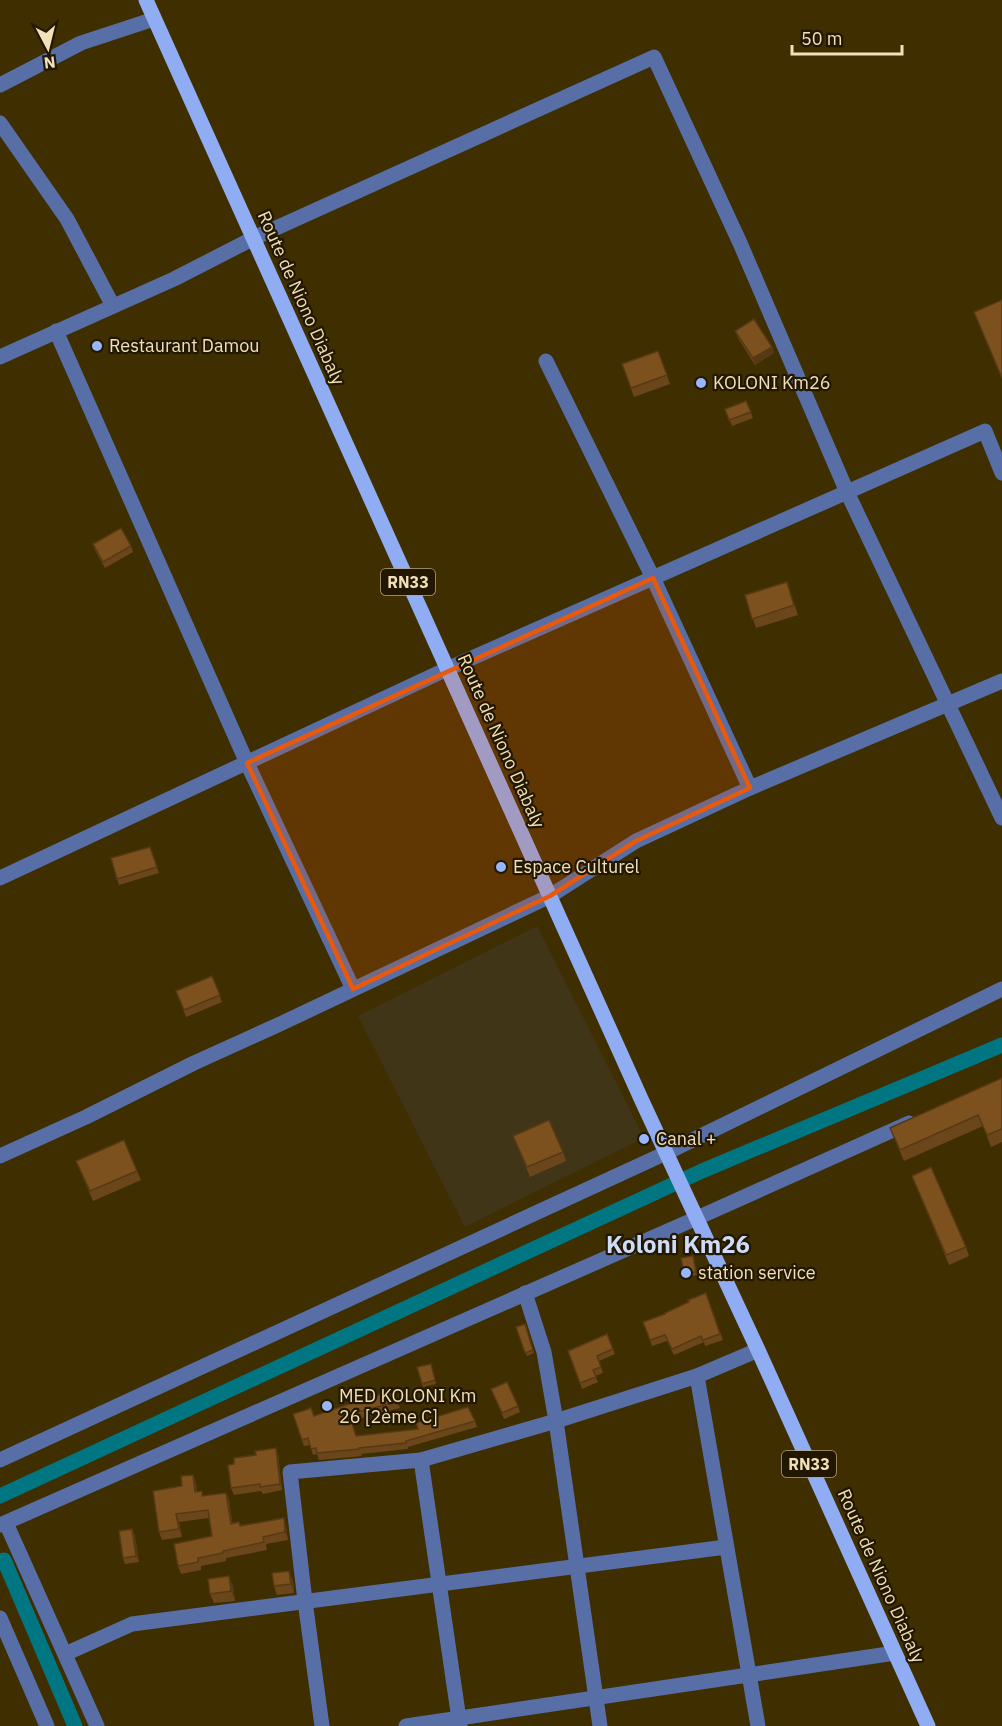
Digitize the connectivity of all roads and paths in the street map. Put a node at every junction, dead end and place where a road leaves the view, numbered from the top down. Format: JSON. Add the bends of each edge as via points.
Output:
{"nodes":[{"id":1,"x":146,"y":0,"type":"edge"},
{"id":2,"x":154,"y":19,"type":"junction"},
{"id":3,"x":0,"y":85,"type":"edge"},
{"id":4,"x":0,"y":123,"type":"edge"},
{"id":5,"x":252,"y":239,"type":"junction"},
{"id":6,"x":113,"y":306,"type":"junction"},
{"id":7,"x":56,"y":331,"type":"junction"},
{"id":8,"x":0,"y":357,"type":"edge"},
{"id":9,"x":546,"y":361,"type":"dead end"},
{"id":10,"x":1002,"y":473,"type":"edge"},
{"id":11,"x":847,"y":492,"type":"junction"},
{"id":12,"x":653,"y":578,"type":"junction"},
{"id":13,"x":447,"y":669,"type":"junction"},
{"id":14,"x":1002,"y":681,"type":"edge"},
{"id":15,"x":949,"y":704,"type":"junction"},
{"id":16,"x":247,"y":763,"type":"junction"},
{"id":17,"x":750,"y":788,"type":"junction"},
{"id":18,"x":1002,"y":818,"type":"edge"},
{"id":19,"x":0,"y":878,"type":"edge"},
{"id":20,"x":549,"y":896,"type":"junction"},
{"id":21,"x":353,"y":989,"type":"junction"},
{"id":22,"x":1002,"y":989,"type":"edge"},
{"id":23,"x":926,"y":1115,"type":"edge"},
{"id":24,"x":0,"y":1156,"type":"edge"},
{"id":25,"x":669,"y":1158,"type":"junction"},
{"id":26,"x":697,"y":1218,"type":"junction"},
{"id":27,"x":525,"y":1293,"type":"junction"},
{"id":28,"x":758,"y":1350,"type":"junction"},
{"id":29,"x":697,"y":1376,"type":"junction"},
{"id":30,"x":556,"y":1421,"type":"junction"},
{"id":31,"x":0,"y":1460,"type":"edge"},
{"id":32,"x":421,"y":1460,"type":"junction"},
{"id":33,"x":3,"y":1524,"type":"edge"},
{"id":34,"x":726,"y":1547,"type":"junction"},
{"id":35,"x":577,"y":1566,"type":"junction"},
{"id":36,"x":439,"y":1584,"type":"junction"},
{"id":37,"x":305,"y":1601,"type":"junction"},
{"id":38,"x":0,"y":1618,"type":"edge"},
{"id":39,"x":895,"y":1653,"type":"junction"},
{"id":40,"x":64,"y":1654,"type":"junction"},
{"id":41,"x":749,"y":1675,"type":"junction"},
{"id":42,"x":596,"y":1698,"type":"junction"},
{"id":43,"x":459,"y":1722,"type":"edge"},
{"id":44,"x":47,"y":1726,"type":"edge"},
{"id":45,"x":97,"y":1726,"type":"edge"},
{"id":46,"x":322,"y":1726,"type":"edge"},
{"id":47,"x":406,"y":1726,"type":"edge"},
{"id":48,"x":600,"y":1726,"type":"edge"},
{"id":49,"x":758,"y":1726,"type":"edge"},
{"id":50,"x":928,"y":1726,"type":"edge"}],
"edges":[{"from":1,"to":2,"type":"main road","name":"Route de Niono Diabaly","number":"RN33"},
{"from":2,"to":3,"type":"street","via":[[81,43]]},
{"from":2,"to":5,"type":"main road","name":"Route de Niono Diabaly","number":"RN33"},
{"from":4,"to":6,"type":"street","via":[[67,219]]},
{"from":5,"to":6,"type":"street"},
{"from":5,"to":11,"type":"street","via":[[654,57],[740,243]]},
{"from":5,"to":13,"type":"main road","name":"Route de Niono Diabaly","number":"RN33"},
{"from":6,"to":7,"type":"street"},
{"from":7,"to":8,"type":"street"},
{"from":7,"to":16,"type":"street"},
{"from":9,"to":12,"type":"street"},
{"from":10,"to":11,"type":"street","via":[[985,431]]},
{"from":11,"to":12,"type":"street"},
{"from":11,"to":15,"type":"street"},
{"from":12,"to":13,"type":"street"},
{"from":12,"to":17,"type":"street"},
{"from":13,"to":16,"type":"street"},
{"from":13,"to":20,"type":"main road","name":"Route de Niono Diabaly","number":"RN33"},
{"from":14,"to":15,"type":"street"},
{"from":15,"to":17,"type":"street"},
{"from":15,"to":18,"type":"street"},
{"from":16,"to":19,"type":"street"},
{"from":16,"to":21,"type":"street"},
{"from":17,"to":20,"type":"street","via":[[636,841]]},
{"from":20,"to":21,"type":"street"},
{"from":20,"to":25,"type":"main road","name":"Route de Niono Diabaly","number":"RN33"},
{"from":21,"to":24,"type":"street"},
{"from":22,"to":25,"type":"street"},
{"from":23,"to":26,"type":"street"},
{"from":25,"to":26,"type":"main road","name":"Route de Niono Diabaly","number":"RN33"},
{"from":25,"to":31,"type":"street"},
{"from":26,"to":27,"type":"street"},
{"from":26,"to":28,"type":"main road","name":"Route de Niono Diabaly","number":"RN33"},
{"from":27,"to":30,"type":"street","via":[[543,1352]]},
{"from":27,"to":33,"type":"street"},
{"from":28,"to":29,"type":"street"},
{"from":28,"to":39,"type":"main road","name":"Route de Niono Diabaly","number":"RN33"},
{"from":29,"to":30,"type":"street"},
{"from":29,"to":34,"type":"street"},
{"from":30,"to":32,"type":"street"},
{"from":30,"to":35,"type":"street"},
{"from":32,"to":36,"type":"street"},
{"from":32,"to":37,"type":"street","via":[[290,1472]]},
{"from":33,"to":40,"type":"street"},
{"from":34,"to":35,"type":"street"},
{"from":34,"to":41,"type":"street"},
{"from":35,"to":36,"type":"street"},
{"from":35,"to":42,"type":"street"},
{"from":36,"to":37,"type":"street"},
{"from":36,"to":43,"type":"street"},
{"from":37,"to":40,"type":"street","via":[[132,1624]]},
{"from":37,"to":46,"type":"street"},
{"from":38,"to":44,"type":"street"},
{"from":39,"to":41,"type":"street"},
{"from":39,"to":50,"type":"main road","name":"Route de Niono Diabaly","number":"RN33"},
{"from":40,"to":45,"type":"street"},
{"from":41,"to":42,"type":"street"},
{"from":41,"to":49,"type":"street"},
{"from":42,"to":43,"type":"street"},
{"from":42,"to":48,"type":"street"},
{"from":43,"to":47,"type":"street"}]}
